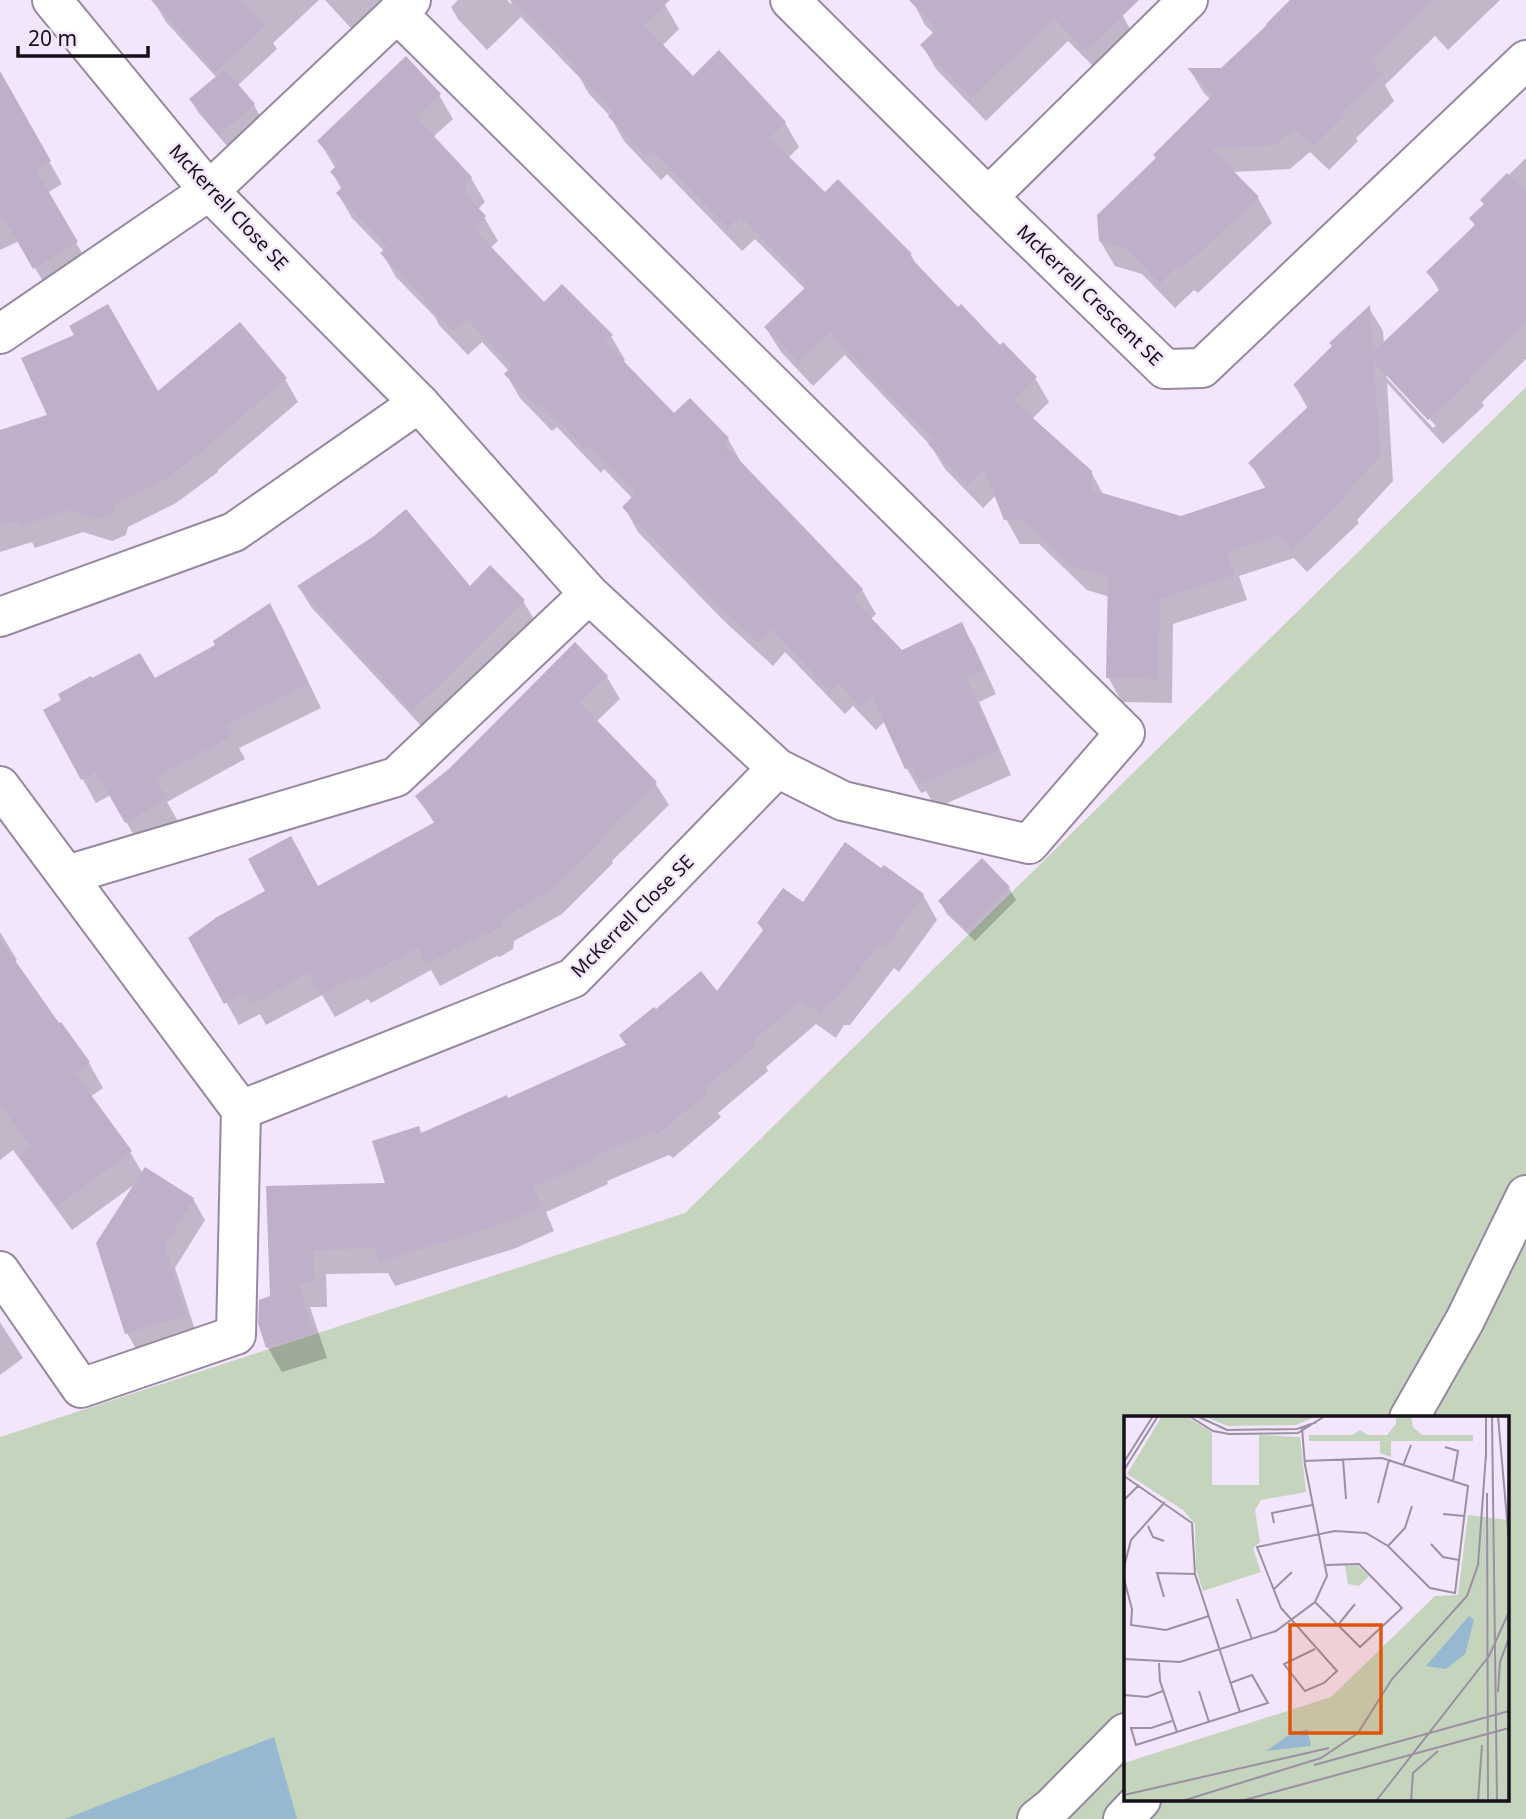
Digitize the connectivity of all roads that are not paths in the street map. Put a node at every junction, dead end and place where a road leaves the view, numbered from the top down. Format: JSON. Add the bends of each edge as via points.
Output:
{"nodes":[{"id":1,"x":52,"y":0,"type":"edge"},
{"id":2,"x":1188,"y":0,"type":"edge"},
{"id":3,"x":797,"y":2,"type":"edge"},
{"id":4,"x":404,"y":7,"type":"edge"},
{"id":5,"x":1526,"y":60,"type":"edge"},
{"id":6,"x":209,"y":191,"type":"junction"},
{"id":7,"x":988,"y":197,"type":"junction"},
{"id":8,"x":0,"y":334,"type":"edge"},
{"id":9,"x":419,"y":402,"type":"junction"},
{"id":10,"x":589,"y":594,"type":"junction"},
{"id":11,"x":0,"y":617,"type":"edge"},
{"id":12,"x":777,"y":768,"type":"junction"},
{"id":13,"x":0,"y":786,"type":"edge"},
{"id":14,"x":66,"y":875,"type":"junction"},
{"id":15,"x":240,"y":1110,"type":"junction"},
{"id":16,"x":1526,"y":1195,"type":"edge"},
{"id":17,"x":1507,"y":1231,"type":"junction"},
{"id":18,"x":0,"y":1271,"type":"edge"},
{"id":19,"x":1381,"y":1416,"type":"edge"},
{"id":20,"x":1410,"y":1416,"type":"edge"},
{"id":21,"x":1124,"y":1734,"type":"edge"},
{"id":22,"x":1140,"y":1801,"type":"edge"},
{"id":23,"x":1037,"y":1819,"type":"edge"},
{"id":24,"x":1123,"y":1819,"type":"edge"}],
"edges":[{"from":1,"to":6,"type":"main road","name":"McKerrell Close SE"},
{"from":2,"to":7,"type":"main road"},
{"from":3,"to":7,"type":"main road","name":"McKerrell Crescent SE"},
{"from":4,"to":6,"type":"main road"},
{"from":4,"to":12,"type":"main road","via":[[1125,733],[1029,844],[843,801]]},
{"from":5,"to":7,"type":"main road","name":"McKerrell Crescent SE","via":[[1202,368],[1165,369]]},
{"from":6,"to":8,"type":"main road"},
{"from":6,"to":9,"type":"main road","name":"McKerrell Close SE"},
{"from":9,"to":10,"type":"main road","name":"McKerrell Close SE"},
{"from":9,"to":11,"type":"main road","via":[[234,532]]},
{"from":10,"to":12,"type":"main road","name":"McKerrell Close SE"},
{"from":10,"to":14,"type":"main road","via":[[396,777]]},
{"from":12,"to":15,"type":"main road","name":"McKerrell Close SE","via":[[573,978]]},
{"from":13,"to":14,"type":"main road"},
{"from":14,"to":15,"type":"main road"},
{"from":15,"to":18,"type":"main road","via":[[236,1335],[81,1388]]},
{"from":16,"to":17,"type":"main road"},
{"from":17,"to":19,"type":"main road"},
{"from":17,"to":20,"type":"main road","via":[[1465,1320]]},
{"from":21,"to":23,"type":"main road"},
{"from":22,"to":24,"type":"main road"}]}
